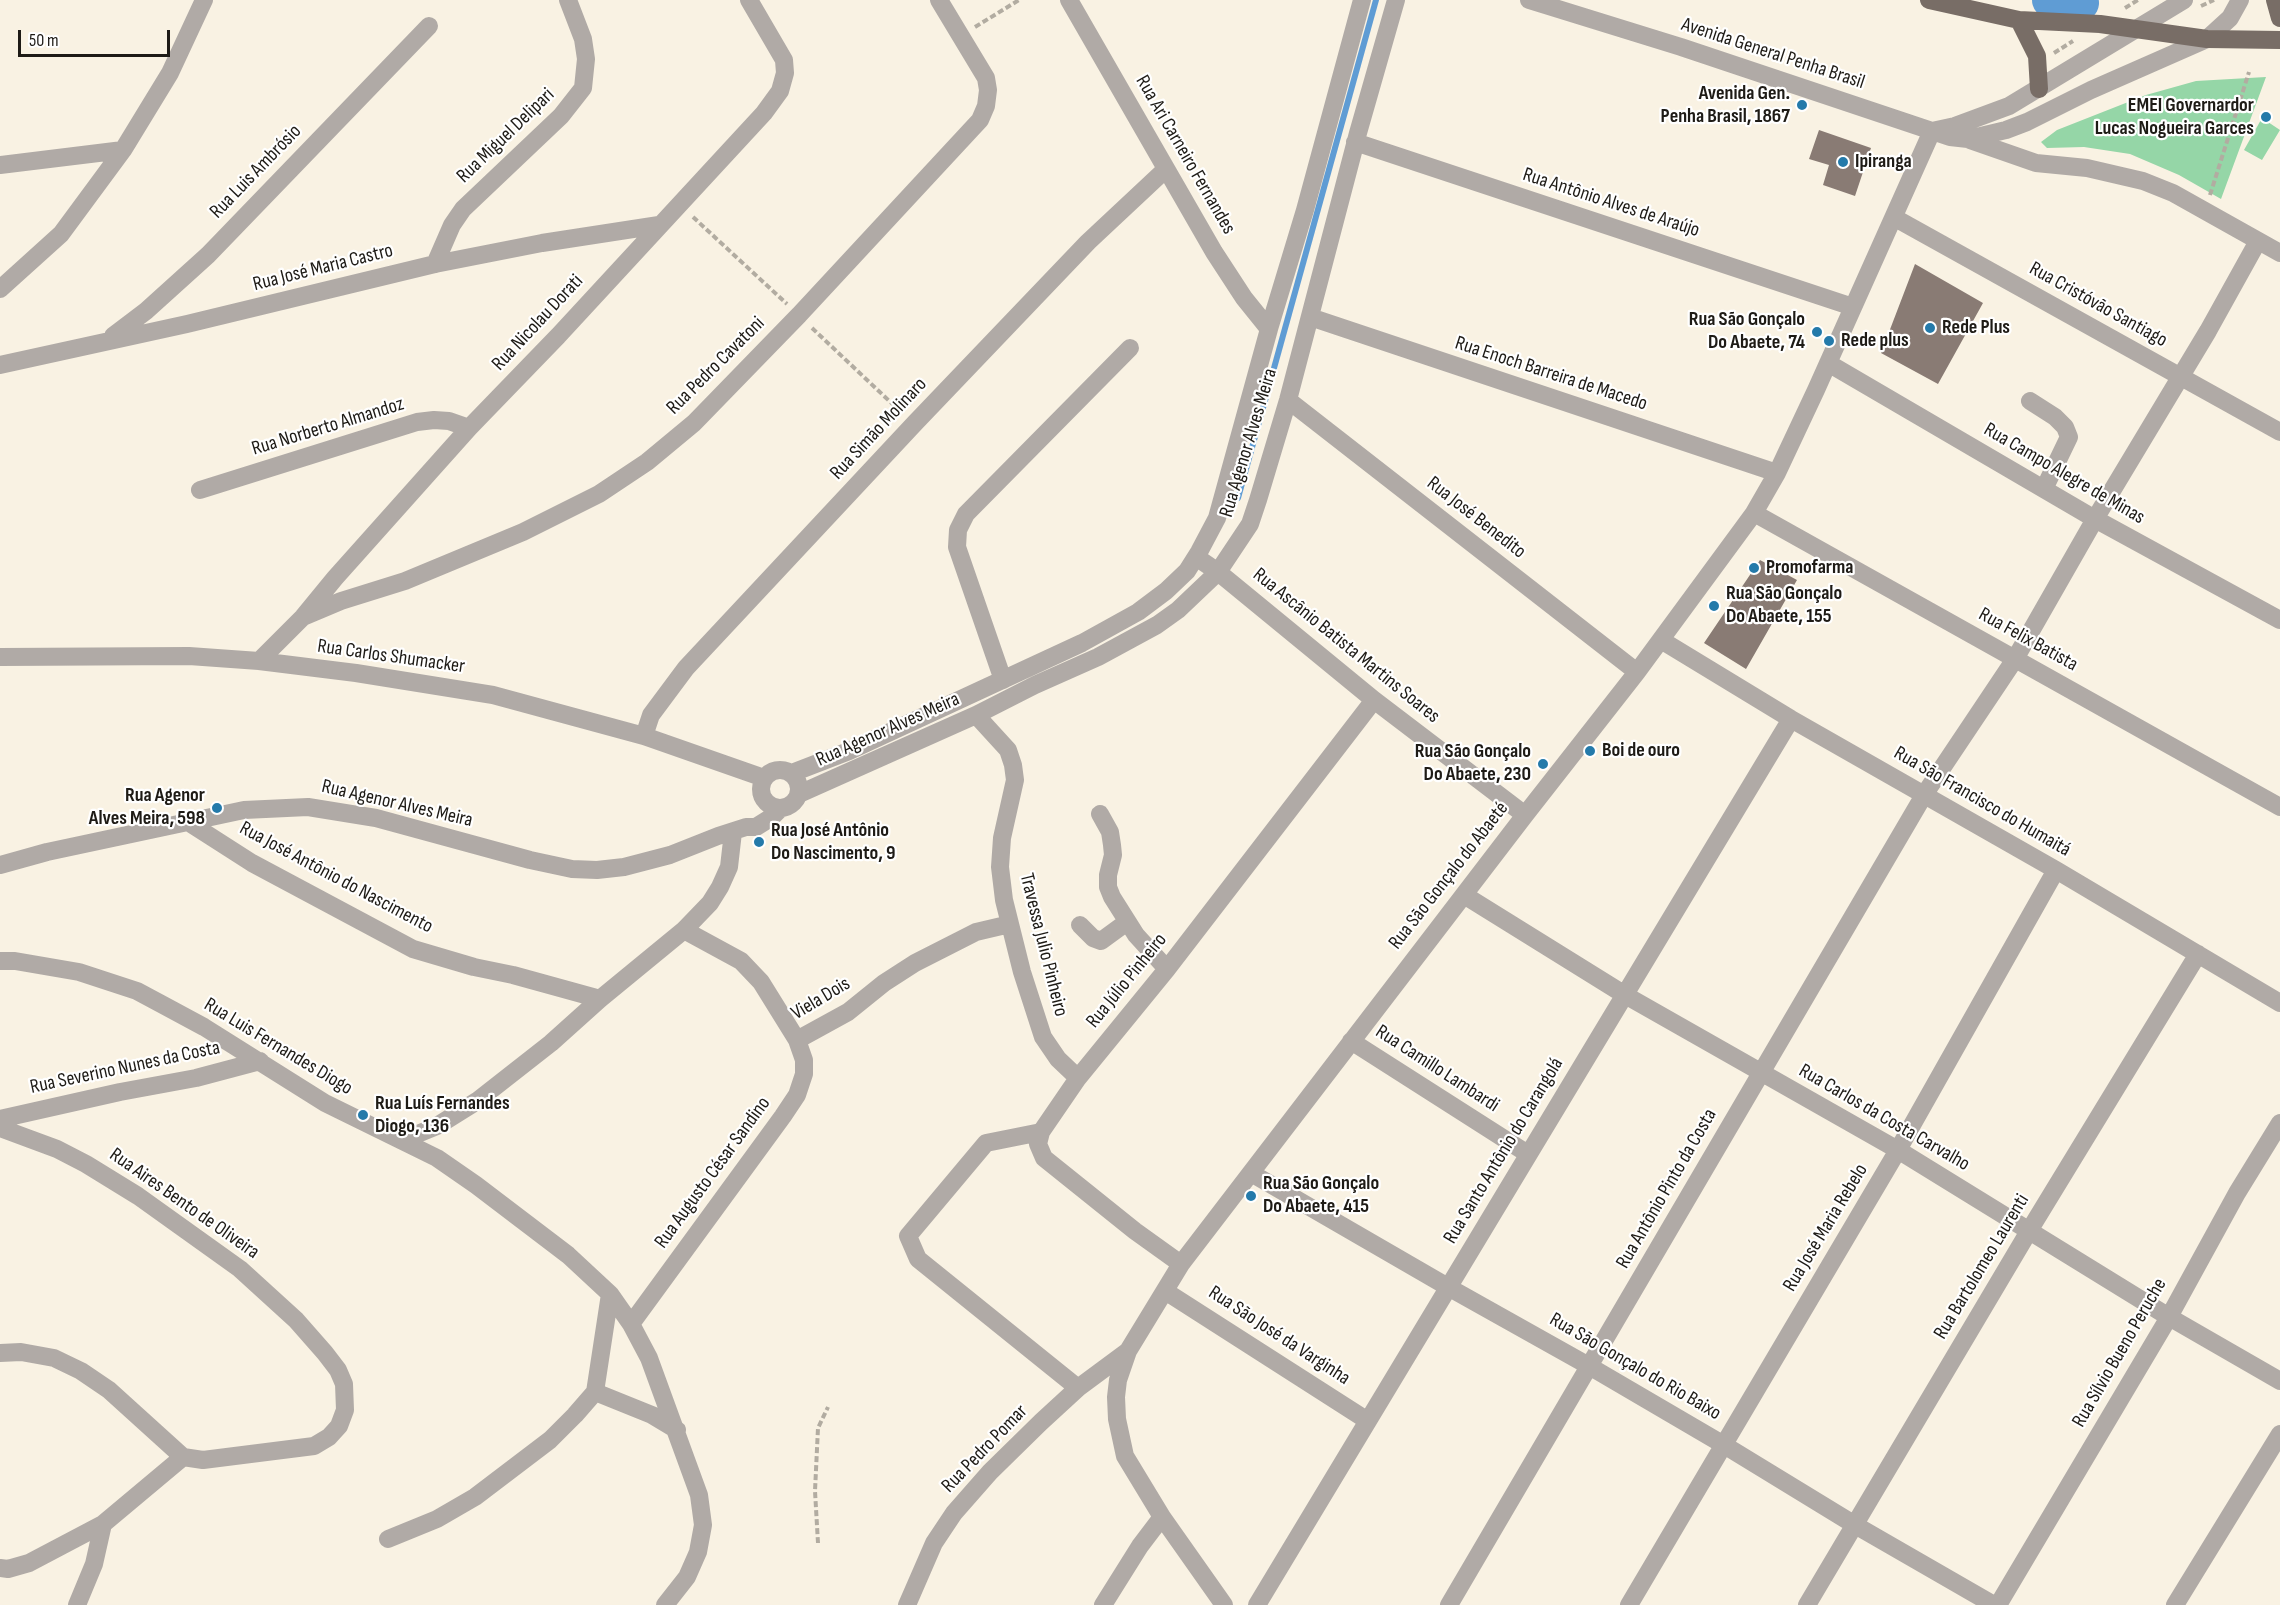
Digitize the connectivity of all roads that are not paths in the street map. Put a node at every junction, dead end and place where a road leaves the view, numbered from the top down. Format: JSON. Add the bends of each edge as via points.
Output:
{"nodes":[{"id":1,"x":204,"y":0,"type":"edge"},
{"id":2,"x":568,"y":0,"type":"edge"},
{"id":3,"x":749,"y":0,"type":"edge"},
{"id":4,"x":939,"y":0,"type":"edge"},
{"id":5,"x":1069,"y":0,"type":"edge"},
{"id":6,"x":1362,"y":0,"type":"edge"},
{"id":7,"x":1396,"y":0,"type":"edge"},
{"id":8,"x":1529,"y":0,"type":"edge"},
{"id":9,"x":1929,"y":0,"type":"edge"},
{"id":10,"x":2184,"y":0,"type":"edge"},
{"id":11,"x":2240,"y":0,"type":"edge"},
{"id":12,"x":2275,"y":0,"type":"edge"},
{"id":13,"x":2280,"y":18,"type":"edge"},
{"id":14,"x":2019,"y":20,"type":"junction"},
{"id":15,"x":429,"y":26,"type":"dead end"},
{"id":16,"x":2137,"y":30,"type":"junction"},
{"id":17,"x":2207,"y":39,"type":"junction"},
{"id":18,"x":2280,"y":40,"type":"edge"},
{"id":19,"x":2039,"y":89,"type":"junction"},
{"id":20,"x":1932,"y":131,"type":"junction"},
{"id":21,"x":1968,"y":139,"type":"junction"},
{"id":22,"x":1355,"y":142,"type":"junction"},
{"id":23,"x":123,"y":150,"type":"junction"},
{"id":24,"x":0,"y":165,"type":"edge"},
{"id":25,"x":1166,"y":169,"type":"junction"},
{"id":26,"x":1895,"y":218,"type":"junction"},
{"id":27,"x":659,"y":225,"type":"junction"},
{"id":28,"x":2258,"y":241,"type":"junction"},
{"id":29,"x":2280,"y":253,"type":"edge"},
{"id":30,"x":435,"y":264,"type":"junction"},
{"id":31,"x":0,"y":289,"type":"edge"},
{"id":32,"x":1853,"y":307,"type":"junction"},
{"id":33,"x":1310,"y":317,"type":"junction"},
{"id":34,"x":1269,"y":329,"type":"junction"},
{"id":35,"x":106,"y":341,"type":"junction"},
{"id":36,"x":1130,"y":348,"type":"dead end"},
{"id":37,"x":1828,"y":363,"type":"junction"},
{"id":38,"x":0,"y":365,"type":"edge"},
{"id":39,"x":2181,"y":376,"type":"junction"},
{"id":40,"x":1288,"y":400,"type":"junction"},
{"id":41,"x":2030,"y":401,"type":"dead end"},
{"id":42,"x":469,"y":428,"type":"junction"},
{"id":43,"x":2280,"y":432,"type":"edge"},
{"id":44,"x":1777,"y":473,"type":"junction"},
{"id":45,"x":2044,"y":489,"type":"junction"},
{"id":46,"x":201,"y":490,"type":"dead end"},
{"id":47,"x":1754,"y":513,"type":"junction"},
{"id":48,"x":1217,"y":518,"type":"junction"},
{"id":49,"x":2095,"y":519,"type":"junction"},
{"id":50,"x":1250,"y":524,"type":"junction"},
{"id":51,"x":1196,"y":557,"type":"junction"},
{"id":52,"x":1218,"y":572,"type":"junction"},
{"id":53,"x":303,"y":617,"type":"junction"},
{"id":54,"x":2280,"y":620,"type":"edge"},
{"id":55,"x":1661,"y":640,"type":"junction"},
{"id":56,"x":0,"y":657,"type":"edge"},
{"id":57,"x":2015,"y":659,"type":"junction"},
{"id":58,"x":259,"y":661,"type":"junction"},
{"id":59,"x":1637,"y":672,"type":"junction"},
{"id":60,"x":1003,"y":680,"type":"junction"},
{"id":61,"x":1374,"y":700,"type":"junction"},
{"id":62,"x":976,"y":715,"type":"junction"},
{"id":63,"x":1791,"y":719,"type":"junction"},
{"id":64,"x":644,"y":736,"type":"junction"},
{"id":65,"x":792,"y":773,"type":"junction"},
{"id":66,"x":764,"y":778,"type":"junction"},
{"id":67,"x":799,"y":794,"type":"junction"},
{"id":68,"x":1924,"y":795,"type":"junction"},
{"id":69,"x":772,"y":805,"type":"junction"},
{"id":70,"x":2280,"y":807,"type":"edge"},
{"id":71,"x":1100,"y":814,"type":"dead end"},
{"id":72,"x":1525,"y":815,"type":"junction"},
{"id":73,"x":188,"y":822,"type":"junction"},
{"id":74,"x":739,"y":830,"type":"junction"},
{"id":75,"x":0,"y":865,"type":"edge"},
{"id":76,"x":2056,"y":870,"type":"junction"},
{"id":77,"x":1464,"y":895,"type":"junction"},
{"id":78,"x":1127,"y":922,"type":"junction"},
{"id":79,"x":1010,"y":924,"type":"junction"},
{"id":80,"x":1080,"y":925,"type":"dead end"},
{"id":81,"x":684,"y":930,"type":"junction"},
{"id":82,"x":2198,"y":954,"type":"junction"},
{"id":83,"x":0,"y":962,"type":"edge"},
{"id":84,"x":1167,"y":969,"type":"junction"},
{"id":85,"x":1625,"y":995,"type":"junction"},
{"id":86,"x":600,"y":999,"type":"junction"},
{"id":87,"x":2280,"y":1003,"type":"edge"},
{"id":88,"x":797,"y":1040,"type":"junction"},
{"id":89,"x":1351,"y":1041,"type":"junction"},
{"id":90,"x":260,"y":1061,"type":"junction"},
{"id":91,"x":1761,"y":1072,"type":"junction"},
{"id":92,"x":1078,"y":1078,"type":"junction"},
{"id":93,"x":0,"y":1119,"type":"edge"},
{"id":94,"x":2280,"y":1123,"type":"edge"},
{"id":95,"x":0,"y":1128,"type":"edge"},
{"id":96,"x":1041,"y":1132,"type":"junction"},
{"id":97,"x":403,"y":1140,"type":"junction"},
{"id":98,"x":1898,"y":1150,"type":"junction"},
{"id":99,"x":1528,"y":1154,"type":"junction"},
{"id":100,"x":1251,"y":1173,"type":"junction"},
{"id":101,"x":2029,"y":1231,"type":"junction"},
{"id":102,"x":1181,"y":1264,"type":"junction"},
{"id":103,"x":1448,"y":1287,"type":"junction"},
{"id":104,"x":1165,"y":1291,"type":"junction"},
{"id":105,"x":610,"y":1294,"type":"junction"},
{"id":106,"x":2169,"y":1317,"type":"junction"},
{"id":107,"x":631,"y":1324,"type":"junction"},
{"id":108,"x":1128,"y":1351,"type":"junction"},
{"id":109,"x":0,"y":1353,"type":"edge"},
{"id":110,"x":1589,"y":1366,"type":"junction"},
{"id":111,"x":2280,"y":1381,"type":"edge"},
{"id":112,"x":1078,"y":1388,"type":"junction"},
{"id":113,"x":595,"y":1392,"type":"junction"},
{"id":114,"x":1368,"y":1420,"type":"junction"},
{"id":115,"x":677,"y":1430,"type":"junction"},
{"id":116,"x":2280,"y":1434,"type":"edge"},
{"id":117,"x":1724,"y":1445,"type":"junction"},
{"id":118,"x":183,"y":1457,"type":"junction"},
{"id":119,"x":1162,"y":1517,"type":"junction"},
{"id":120,"x":103,"y":1524,"type":"junction"},
{"id":121,"x":1855,"y":1525,"type":"junction"},
{"id":122,"x":388,"y":1539,"type":"dead end"},
{"id":123,"x":0,"y":1568,"type":"edge"},
{"id":124,"x":77,"y":1605,"type":"edge"},
{"id":125,"x":665,"y":1605,"type":"edge"},
{"id":126,"x":907,"y":1605,"type":"edge"},
{"id":127,"x":1103,"y":1605,"type":"edge"},
{"id":128,"x":1224,"y":1605,"type":"edge"},
{"id":129,"x":1257,"y":1605,"type":"edge"},
{"id":130,"x":1449,"y":1605,"type":"edge"},
{"id":131,"x":1629,"y":1605,"type":"edge"},
{"id":132,"x":1808,"y":1605,"type":"edge"},
{"id":133,"x":1994,"y":1605,"type":"edge"},
{"id":134,"x":1998,"y":1605,"type":"edge"},
{"id":135,"x":2175,"y":1605,"type":"edge"}],
"edges":[{"from":1,"to":23,"type":"street","via":[[170,73]]},
{"from":2,"to":30,"type":"street","name":"Rua Miguel Delipari","via":[[583,39],[583,88],[561,116],[463,209]]},
{"from":3,"to":27,"type":"street","name":"Rua Nicolau Dorati","via":[[784,60],[780,91],[727,156]]},
{"from":4,"to":53,"type":"street","name":"Rua Pedro Cavatoni","via":[[986,78],[986,106],[980,120],[694,423],[647,462],[599,494],[405,581]]},
{"from":5,"to":25,"type":"street","name":"Rua Ari Carneiro Fernandes"},
{"from":6,"to":34,"type":"street","name":"Rua Agenor Alves Meira"},
{"from":7,"to":22,"type":"street","name":"Rua Agenor Alves Meira"},
{"from":8,"to":20,"type":"street","name":"Avenida General Penha Brasil"},
{"from":9,"to":14,"type":"main road"},
{"from":10,"to":16,"type":"street"},
{"from":11,"to":17,"type":"street","name":"Avenida General Penha Brasil","via":[[2230,18]]},
{"from":12,"to":13,"type":"main road"},
{"from":14,"to":16,"type":"main road"},
{"from":14,"to":19,"type":"main road","via":[[2034,47]]},
{"from":15,"to":35,"type":"street","name":"Rua Luis Ambrósio","via":[[208,255]]},
{"from":16,"to":17,"type":"main road"},
{"from":16,"to":19,"type":"street"},
{"from":17,"to":18,"type":"main road","name":"Avenida General Penha Brasil"},
{"from":17,"to":21,"type":"street","name":"Avenida General Penha Brasil","via":[[2027,122]]},
{"from":19,"to":20,"type":"street","via":[[1989,114]]},
{"from":20,"to":21,"type":"street","name":"Avenida General Penha Brasil"},
{"from":20,"to":26,"type":"street","name":"Rua São Gonçalo do Abaeté"},
{"from":21,"to":28,"type":"street","via":[[2036,163],[2086,168],[2143,181],[2174,193]]},
{"from":22,"to":32,"type":"street","name":"Rua Antônio Alves de Araújo"},
{"from":22,"to":33,"type":"street","name":"Rua Agenor Alves Meira"},
{"from":23,"to":24,"type":"street"},
{"from":23,"to":31,"type":"street","via":[[61,234]]},
{"from":25,"to":34,"type":"street","name":"Rua Ari Carneiro Fernandes","via":[[1231,278]]},
{"from":25,"to":64,"type":"street","name":"Rua Simão Molinaro","via":[[1088,242],[686,668],[651,715]]},
{"from":26,"to":32,"type":"street","name":"Rua São Gonçalo do Abaeté"},
{"from":26,"to":39,"type":"street","name":"Rua Cristóvão Santiago"},
{"from":27,"to":30,"type":"street","name":"Rua José Maria Castro"},
{"from":27,"to":42,"type":"street","name":"Rua Nicolau Dorati"},
{"from":28,"to":29,"type":"street"},
{"from":28,"to":39,"type":"street","name":"Rua Antônio Pinto da Costa"},
{"from":30,"to":35,"type":"street","name":"Rua José Maria Castro"},
{"from":32,"to":37,"type":"street","name":"Rua São Gonçalo do Abaeté"},
{"from":33,"to":40,"type":"street","name":"Rua Agenor Alves Meira"},
{"from":33,"to":44,"type":"street","name":"Rua Enoch Barreira de Macedo"},
{"from":34,"to":48,"type":"street","name":"Rua Agenor Alves Meira"},
{"from":35,"to":38,"type":"street","name":"Rua José Maria Castro"},
{"from":36,"to":60,"type":"street","via":[[966,514],[958,530],[957,546]]},
{"from":37,"to":44,"type":"street","name":"Rua São Gonçalo do Abaeté"},
{"from":37,"to":45,"type":"street","name":"Rua Campo Alegre de Minas"},
{"from":39,"to":43,"type":"street","name":"Rua Cristóvão Santiago"},
{"from":39,"to":49,"type":"street","name":"Rua Antônio Pinto da Costa"},
{"from":40,"to":50,"type":"street","name":"Rua Agenor Alves Meira"},
{"from":40,"to":59,"type":"street","name":"Rua José Benedito"},
{"from":41,"to":45,"type":"street","via":[[2055,417],[2069,437]]},
{"from":42,"to":46,"type":"street","name":"Rua Norberto Almandoz","via":[[448,421],[417,422]]},
{"from":42,"to":53,"type":"street","name":"Rua Nicolau Dorati"},
{"from":44,"to":47,"type":"street","name":"Rua São Gonçalo do Abaeté"},
{"from":45,"to":49,"type":"street","name":"Rua Campo Alegre de Minas"},
{"from":47,"to":55,"type":"street","name":"Rua São Gonçalo do Abaeté"},
{"from":47,"to":57,"type":"street","name":"Rua Felix Batista"},
{"from":48,"to":50,"type":"street"},
{"from":48,"to":51,"type":"street","name":"Rua Agenor Alves Meira"},
{"from":49,"to":54,"type":"street","name":"Rua Campo Alegre de Minas"},
{"from":49,"to":57,"type":"street","name":"Rua Antônio Pinto da Costa"},
{"from":50,"to":52,"type":"street","name":"Rua Agenor Alves Meira"},
{"from":51,"to":52,"type":"street","name":"Rua Ascânio Batista Martins Soares"},
{"from":51,"to":60,"type":"street","name":"Rua Agenor Alves Meira","via":[[1166,591],[1138,612]]},
{"from":52,"to":61,"type":"street","name":"Rua Ascânio Batista Martins Soares"},
{"from":52,"to":62,"type":"street","name":"Rua Agenor Alves Meira","via":[[1156,625]]},
{"from":53,"to":58,"type":"street","name":"Rua Nicolau Dorati"},
{"from":55,"to":59,"type":"street","name":"Rua São Gonçalo do Abaeté"},
{"from":55,"to":63,"type":"street","name":"Rua São Francisco do Humaitá"},
{"from":56,"to":58,"type":"street","name":"Rua Carlos Shumacker","via":[[189,656]]},
{"from":57,"to":68,"type":"street","name":"Rua Antônio Pinto da Costa"},
{"from":57,"to":70,"type":"street","name":"Rua Felix Batista"},
{"from":58,"to":64,"type":"street","name":"Rua Carlos Shumacker","via":[[356,672],[493,695]]},
{"from":59,"to":72,"type":"street","name":"Rua São Gonçalo do Abaeté"},
{"from":60,"to":65,"type":"street","name":"Rua Agenor Alves Meira"},
{"from":61,"to":72,"type":"street","name":"Rua Ascânio Batista Martins Soares"},
{"from":61,"to":84,"type":"street","name":"Rua Júlio Pinheiro"},
{"from":62,"to":67,"type":"street","name":"Rua Agenor Alves Meira"},
{"from":62,"to":79,"type":"street","name":"Travessa Julio Pinheiro","via":[[1008,750],[1014,765],[1015,780],[1000,867]]},
{"from":63,"to":68,"type":"street","name":"Rua São Francisco do Humaitá"},
{"from":63,"to":85,"type":"street","name":"Rua Santo Antônio do Carangolá"},
{"from":64,"to":66,"type":"street","name":"Rua Carlos Shumacker"},
{"from":65,"to":66,"type":"street","via":[[774,770]]},
{"from":65,"to":67,"type":"street"},
{"from":66,"to":69,"type":"street","via":[[760,790]]},
{"from":67,"to":69,"type":"street","via":[[792,804]]},
{"from":68,"to":76,"type":"street","name":"Rua São Francisco do Humaitá"},
{"from":68,"to":91,"type":"street","name":"Rua Antônio Pinto da Costa"},
{"from":69,"to":74,"type":"street","name":"Rua Agenor Alves Meira","via":[[763,824]]},
{"from":71,"to":78,"type":"street","via":[[1112,845],[1108,887]]},
{"from":72,"to":77,"type":"street","name":"Rua São Gonçalo do Abaeté"},
{"from":73,"to":74,"type":"street","name":"Rua Agenor Alves Meira","via":[[244,810],[308,807],[376,819],[530,860],[597,870],[670,855]]},
{"from":73,"to":75,"type":"street","name":"Rua Agenor Alves Meira"},
{"from":73,"to":86,"type":"street","name":"Rua José Antônio do Nascimento","via":[[252,863],[413,949]]},
{"from":74,"to":81,"type":"street","via":[[720,887]]},
{"from":76,"to":82,"type":"street","name":"Rua São Francisco do Humaitá"},
{"from":76,"to":98,"type":"street","name":"Rua José Maria Rebelo"},
{"from":77,"to":85,"type":"street","name":"Rua Carlos da Costa Carvalho"},
{"from":77,"to":89,"type":"street","name":"Rua São Gonçalo do Abaeté"},
{"from":78,"to":80,"type":"street","via":[[1101,941]]},
{"from":78,"to":84,"type":"street"},
{"from":79,"to":88,"type":"street","name":"Viela Dois","via":[[976,932],[915,963],[848,1012]]},
{"from":79,"to":92,"type":"street","name":"Travessa Julio Pinheiro","via":[[1043,1037]]},
{"from":81,"to":86,"type":"street"},
{"from":81,"to":88,"type":"street","name":"Viela Dois","via":[[752,971]]},
{"from":82,"to":87,"type":"street","name":"Rua São Francisco do Humaitá"},
{"from":82,"to":101,"type":"street","name":"Rua Bartolomeo Laurenti"},
{"from":83,"to":90,"type":"street","name":"Rua Luis Fernandes Diogo","via":[[79,972],[137,991]]},
{"from":84,"to":92,"type":"street","name":"Rua Júlio Pinheiro"},
{"from":85,"to":91,"type":"street","name":"Rua Carlos da Costa Carvalho"},
{"from":85,"to":99,"type":"street","name":"Rua Santo Antônio do Carangolá"},
{"from":86,"to":97,"type":"street","via":[[477,1101],[437,1126]]},
{"from":88,"to":107,"type":"street","name":"Rua Augusto César Sandino","via":[[804,1060],[797,1095]]},
{"from":89,"to":99,"type":"street","name":"Rua Camillo Lambardi"},
{"from":89,"to":100,"type":"street","name":"Rua São Gonçalo do Abaeté"},
{"from":90,"to":93,"type":"street","name":"Rua Severino Nunes da Costa"},
{"from":90,"to":97,"type":"street","name":"Rua Luis Fernandes Diogo","via":[[325,1103]]},
{"from":91,"to":98,"type":"street","name":"Rua Carlos da Costa Carvalho"},
{"from":91,"to":110,"type":"street","name":"Rua Antônio Pinto da Costa"},
{"from":92,"to":96,"type":"street","name":"Rua Júlio Pinheiro"},
{"from":94,"to":106,"type":"street","name":"Rua Sílvio Bueno Peruche"},
{"from":95,"to":118,"type":"street","name":"Rua Aires Bento de Oliveira","via":[[86,1164],[196,1236],[297,1320],[338,1370],[344,1384],[345,1410],[339,1426],[314,1446],[203,1460]]},
{"from":96,"to":102,"type":"street","via":[[1038,1144],[1044,1158]]},
{"from":96,"to":112,"type":"street","via":[[986,1143],[908,1236],[918,1259]]},
{"from":97,"to":105,"type":"street","name":"Rua Luis Fernandes Diogo","via":[[476,1185],[568,1255]]},
{"from":98,"to":101,"type":"street","name":"Rua Carlos da Costa Carvalho"},
{"from":98,"to":117,"type":"street","name":"Rua José Maria Rebelo"},
{"from":99,"to":103,"type":"street","name":"Rua Santo Antônio do Carangolá"},
{"from":100,"to":102,"type":"street","name":"Rua São Gonçalo do Abaeté"},
{"from":100,"to":103,"type":"street","name":"Rua São Gonçalo do Rio Baixo"},
{"from":101,"to":106,"type":"street","name":"Rua Carlos da Costa Carvalho"},
{"from":101,"to":121,"type":"street","name":"Rua Bartolomeo Laurenti"},
{"from":102,"to":104,"type":"street","name":"Rua São Gonçalo do Abaeté"},
{"from":103,"to":110,"type":"street","name":"Rua São Gonçalo do Rio Baixo"},
{"from":103,"to":114,"type":"street","name":"Rua Santo Antônio do Carangolá"},
{"from":104,"to":108,"type":"street","name":"Rua São Gonçalo do Abaeté"},
{"from":104,"to":114,"type":"street","name":"Rua São José da Varginha"},
{"from":105,"to":107,"type":"street","name":"Rua Luis Fernandes Diogo"},
{"from":105,"to":113,"type":"street"},
{"from":106,"to":111,"type":"street","name":"Rua Carlos da Costa Carvalho"},
{"from":106,"to":134,"type":"street","name":"Rua Sílvio Bueno Peruche"},
{"from":107,"to":115,"type":"street","name":"Rua Luis Fernandes Diogo"},
{"from":108,"to":112,"type":"street","name":"Rua Pedro Pomar"},
{"from":108,"to":119,"type":"street","name":"Rua São Gonçalo do Abaeté","via":[[1118,1380],[1120,1438],[1135,1476]]},
{"from":109,"to":118,"type":"street","via":[[54,1358],[81,1371],[109,1390]]},
{"from":110,"to":117,"type":"street","name":"Rua São Gonçalo do Rio Baixo"},
{"from":110,"to":130,"type":"street","name":"Rua Antônio Pinto da Costa"},
{"from":112,"to":126,"type":"street","name":"Rua Pedro Pomar","via":[[990,1472],[954,1513],[934,1543]]},
{"from":113,"to":115,"type":"street","via":[[652,1415]]},
{"from":113,"to":122,"type":"street","via":[[550,1440],[475,1497],[437,1519]]},
{"from":114,"to":129,"type":"street","name":"Rua Santo Antônio do Carangolá"},
{"from":115,"to":125,"type":"street","name":"Rua Luis Fernandes Diogo","via":[[699,1495],[703,1525],[698,1552],[687,1577]]},
{"from":116,"to":135,"type":"street"},
{"from":117,"to":121,"type":"street","name":"Rua São Gonçalo do Rio Baixo"},
{"from":117,"to":131,"type":"street","name":"Rua José Maria Rebelo"},
{"from":118,"to":120,"type":"street"},
{"from":119,"to":127,"type":"street"},
{"from":119,"to":128,"type":"street","name":"Rua São Gonçalo do Abaeté"},
{"from":120,"to":123,"type":"street","via":[[29,1563]]},
{"from":120,"to":124,"type":"street","via":[[94,1564]]},
{"from":121,"to":132,"type":"street","name":"Rua Bartolomeo Laurenti"},
{"from":121,"to":133,"type":"street","name":"Rua São Gonçalo do Rio Baixo"}]}
